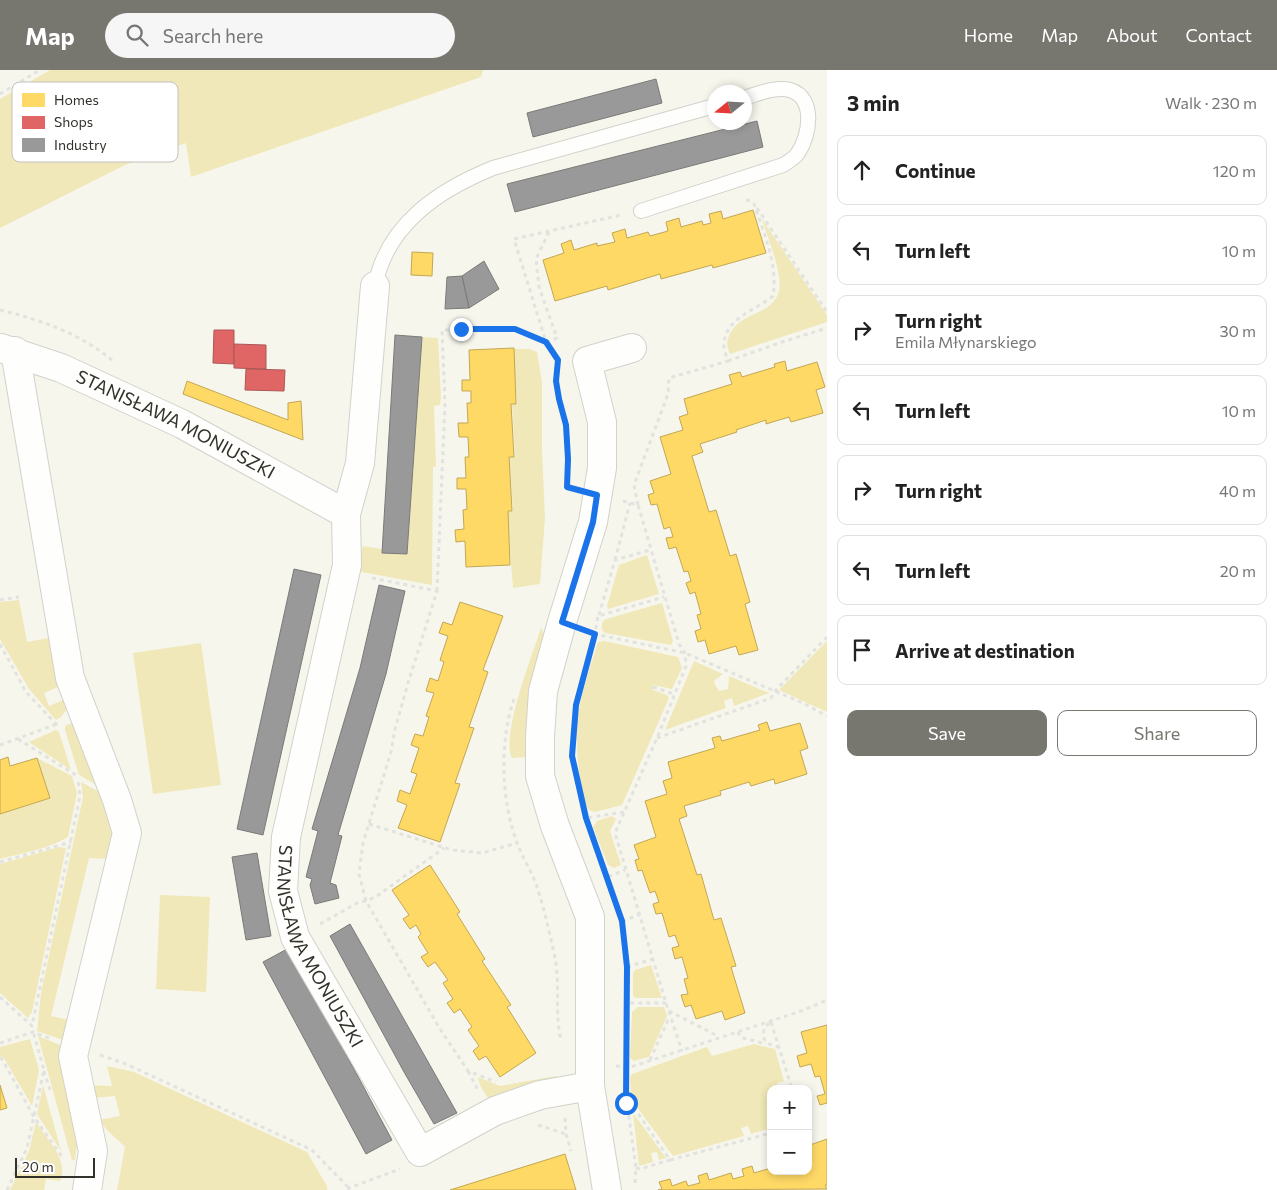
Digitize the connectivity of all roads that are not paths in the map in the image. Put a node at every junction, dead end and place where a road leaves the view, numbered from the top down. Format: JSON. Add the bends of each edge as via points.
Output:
{"nodes":[{"id":1,"x":752,"y":96,"type":"edge"},
{"id":2,"x":707,"y":108,"type":"edge"},
{"id":3,"x":640,"y":211,"type":"road end"},
{"id":4,"x":375,"y":286,"type":"joint"},
{"id":5,"x":632,"y":348,"type":"dead end"},
{"id":6,"x":8,"y":349,"type":"edge"},
{"id":7,"x":346,"y":514,"type":"junction"},
{"id":8,"x":590,"y":1075,"type":"junction"},
{"id":9,"x":87,"y":1190,"type":"edge"},
{"id":10,"x":607,"y":1190,"type":"edge"}],
"edges":[{"from":1,"to":3,"type":"lane","via":[[779,89],[789,90],[798,94],[806,104],[806,139],[797,156],[783,165]]},
{"from":2,"to":4,"type":"lane","via":[[493,168],[462,180],[414,215],[399,232],[378,270]]},
{"from":4,"to":7,"type":"street","name":"STANISŁAWA MONIUSZKI","via":[[360,464]]},
{"from":5,"to":8,"type":"street","via":[[587,361],[602,422],[602,468],[593,522],[544,691],[540,737],[540,776],[555,826],[590,917]]},
{"from":6,"to":7,"type":"street","name":"STANISŁAWA MONIUSZKI","via":[[61,368],[182,424]]},
{"from":6,"to":9,"type":"street","via":[[70,678],[127,833],[73,1056],[93,1151]]},
{"from":7,"to":8,"type":"street","name":"STANISŁAWA MONIUSZKI","via":[[347,565],[286,837],[282,891],[296,937],[420,1152],[495,1111]]},
{"from":8,"to":10,"type":"street"}]}
